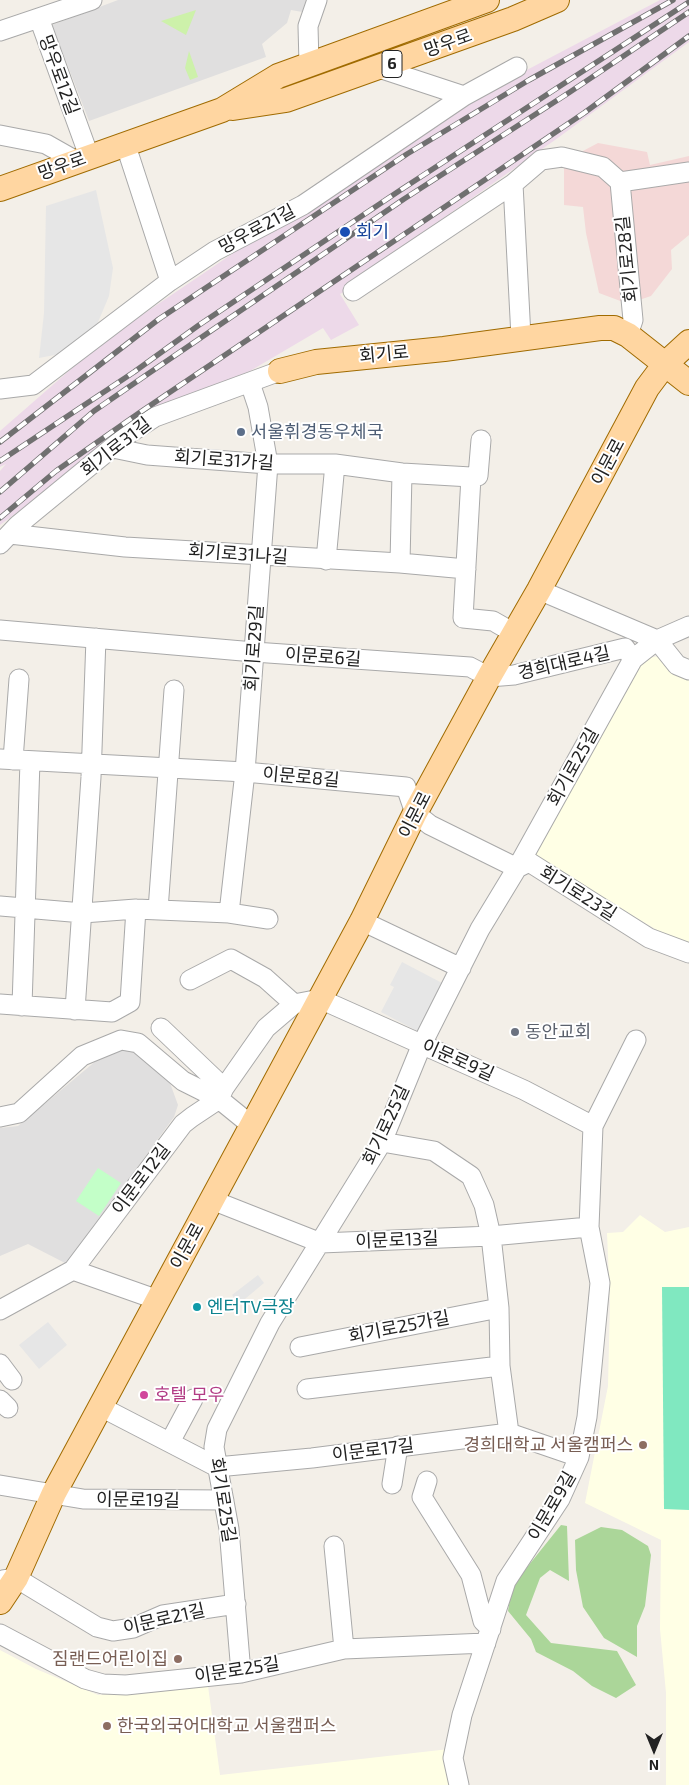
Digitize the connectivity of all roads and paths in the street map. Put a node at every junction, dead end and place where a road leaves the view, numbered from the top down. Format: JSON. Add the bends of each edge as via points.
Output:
{"nodes":[{"id":1,"x":92,"y":0,"type":"edge"},
{"id":2,"x":317,"y":0,"type":"edge"},
{"id":3,"x":487,"y":0,"type":"edge"},
{"id":4,"x":557,"y":0,"type":"edge"},
{"id":5,"x":39,"y":18,"type":"junction"},
{"id":6,"x":0,"y":31,"type":"edge"},
{"id":7,"x":309,"y":64,"type":"junction"},
{"id":8,"x":517,"y":67,"type":"dead end"},
{"id":9,"x":379,"y":68,"type":"junction"},
{"id":10,"x":464,"y":96,"type":"junction"},
{"id":11,"x":222,"y":110,"type":"junction"},
{"id":12,"x":0,"y":135,"type":"edge"},
{"id":13,"x":125,"y":144,"type":"junction"},
{"id":14,"x":83,"y":159,"type":"junction"},
{"id":15,"x":689,"y":172,"type":"edge"},
{"id":16,"x":620,"y":182,"type":"junction"},
{"id":17,"x":513,"y":184,"type":"junction"},
{"id":18,"x":0,"y":189,"type":"edge"},
{"id":19,"x":170,"y":281,"type":"junction"},
{"id":20,"x":354,"y":290,"type":"dead end"},
{"id":21,"x":628,"y":335,"type":"junction"},
{"id":22,"x":521,"y":337,"type":"junction"},
{"id":23,"x":689,"y":342,"type":"edge"},
{"id":24,"x":665,"y":364,"type":"junction"},
{"id":25,"x":280,"y":371,"type":"joint"},
{"id":26,"x":250,"y":383,"type":"junction"},
{"id":27,"x":689,"y":383,"type":"edge"},
{"id":28,"x":0,"y":389,"type":"edge"},
{"id":29,"x":482,"y":440,"type":"dead end"},
{"id":30,"x":113,"y":448,"type":"junction"},
{"id":31,"x":268,"y":464,"type":"junction"},
{"id":32,"x":335,"y":464,"type":"junction"},
{"id":33,"x":402,"y":473,"type":"junction"},
{"id":34,"x":470,"y":477,"type":"junction"},
{"id":35,"x":5,"y":539,"type":"edge"},
{"id":36,"x":260,"y":556,"type":"junction"},
{"id":37,"x":326,"y":560,"type":"junction"},
{"id":38,"x":400,"y":563,"type":"junction"},
{"id":39,"x":466,"y":569,"type":"junction"},
{"id":40,"x":539,"y":590,"type":"junction"},
{"id":41,"x":689,"y":626,"type":"edge"},
{"id":42,"x":0,"y":630,"type":"edge"},
{"id":43,"x":514,"y":633,"type":"junction"},
{"id":44,"x":96,"y":638,"type":"junction"},
{"id":45,"x":656,"y":640,"type":"junction"},
{"id":46,"x":254,"y":652,"type":"junction"},
{"id":47,"x":633,"y":659,"type":"junction"},
{"id":48,"x":689,"y":670,"type":"edge"},
{"id":49,"x":489,"y":677,"type":"junction"},
{"id":50,"x":19,"y":679,"type":"dead end"},
{"id":51,"x":174,"y":690,"type":"dead end"},
{"id":52,"x":14,"y":760,"type":"edge"},
{"id":53,"x":91,"y":765,"type":"junction"},
{"id":54,"x":169,"y":768,"type":"junction"},
{"id":55,"x":245,"y":772,"type":"junction"},
{"id":56,"x":415,"y":813,"type":"junction"},
{"id":57,"x":517,"y":868,"type":"junction"},
{"id":58,"x":0,"y":906,"type":"edge"},
{"id":59,"x":25,"y":906,"type":"junction"},
{"id":60,"x":136,"y":909,"type":"junction"},
{"id":61,"x":158,"y":910,"type":"junction"},
{"id":62,"x":83,"y":912,"type":"junction"},
{"id":63,"x":230,"y":914,"type":"junction"},
{"id":64,"x":268,"y":919,"type":"dead end"},
{"id":65,"x":362,"y":921,"type":"junction"},
{"id":66,"x":689,"y":953,"type":"edge"},
{"id":67,"x":460,"y":968,"type":"junction"},
{"id":68,"x":190,"y":980,"type":"dead end"},
{"id":69,"x":320,"y":999,"type":"junction"},
{"id":70,"x":0,"y":1004,"type":"edge"},
{"id":71,"x":294,"y":1004,"type":"junction"},
{"id":72,"x":22,"y":1006,"type":"junction"},
{"id":73,"x":75,"y":1010,"type":"junction"},
{"id":74,"x":161,"y":1028,"type":"dead end"},
{"id":75,"x":636,"y":1040,"type":"dead end"},
{"id":76,"x":422,"y":1044,"type":"junction"},
{"id":77,"x":222,"y":1094,"type":"junction"},
{"id":78,"x":0,"y":1117,"type":"edge"},
{"id":79,"x":251,"y":1125,"type":"junction"},
{"id":80,"x":593,"y":1126,"type":"junction"},
{"id":81,"x":382,"y":1142,"type":"junction"},
{"id":82,"x":212,"y":1200,"type":"junction"},
{"id":83,"x":589,"y":1226,"type":"junction"},
{"id":84,"x":491,"y":1236,"type":"junction"},
{"id":85,"x":321,"y":1243,"type":"junction"},
{"id":86,"x":73,"y":1270,"type":"junction"},
{"id":87,"x":158,"y":1300,"type":"junction"},
{"id":88,"x":499,"y":1308,"type":"junction"},
{"id":89,"x":0,"y":1310,"type":"edge"},
{"id":90,"x":300,"y":1347,"type":"dead end"},
{"id":91,"x":0,"y":1364,"type":"edge"},
{"id":92,"x":500,"y":1366,"type":"junction"},
{"id":93,"x":12,"y":1380,"type":"dead end"},
{"id":94,"x":307,"y":1389,"type":"dead end"},
{"id":95,"x":193,"y":1400,"type":"dead end"},
{"id":96,"x":101,"y":1407,"type":"junction"},
{"id":97,"x":509,"y":1433,"type":"junction"},
{"id":98,"x":170,"y":1442,"type":"junction"},
{"id":99,"x":398,"y":1446,"type":"junction"},
{"id":100,"x":580,"y":1457,"type":"junction"},
{"id":101,"x":217,"y":1467,"type":"junction"},
{"id":102,"x":427,"y":1481,"type":"dead end"},
{"id":103,"x":392,"y":1484,"type":"dead end"},
{"id":104,"x":0,"y":1485,"type":"edge"},
{"id":105,"x":54,"y":1493,"type":"junction"},
{"id":106,"x":224,"y":1500,"type":"junction"},
{"id":107,"x":334,"y":1546,"type":"dead end"},
{"id":108,"x":8,"y":1579,"type":"edge"},
{"id":109,"x":0,"y":1602,"type":"edge"},
{"id":110,"x":236,"y":1604,"type":"junction"},
{"id":111,"x":0,"y":1634,"type":"edge"},
{"id":112,"x":488,"y":1636,"type":"junction"},
{"id":113,"x":344,"y":1649,"type":"junction"},
{"id":114,"x":241,"y":1673,"type":"junction"},
{"id":115,"x":459,"y":1785,"type":"edge"}],
"edges":[{"from":1,"to":5,"type":"street","name":"망우로12길"},
{"from":2,"to":7,"type":"street","via":[[308,26]]},
{"from":3,"to":7,"type":"main road","name":"망우로","number":"6"},
{"from":4,"to":9,"type":"main road","name":"망우로","number":"6"},
{"from":5,"to":6,"type":"street"},
{"from":5,"to":14,"type":"street","name":"망우로12길"},
{"from":7,"to":11,"type":"main road","name":"망우로","number":"6","via":[[278,76]]},
{"from":8,"to":10,"type":"street","name":"망우로21길"},
{"from":9,"to":10,"type":"street"},
{"from":9,"to":11,"type":"main road","name":"망우로","number":"6","via":[[286,100]]},
{"from":10,"to":19,"type":"street","name":"망우로21길","via":[[303,205],[215,250]]},
{"from":11,"to":13,"type":"main road","name":"망우로","number":"6"},
{"from":12,"to":14,"type":"street","via":[[46,144]]},
{"from":13,"to":14,"type":"main road","name":"망우로","number":"6"},
{"from":13,"to":19,"type":"street"},
{"from":14,"to":18,"type":"main road","name":"망우로","number":"6"},
{"from":15,"to":16,"type":"street"},
{"from":16,"to":17,"type":"street","via":[[603,167],[562,157],[541,160]]},
{"from":16,"to":21,"type":"street","name":"회기로28길","via":[[633,320]]},
{"from":17,"to":20,"type":"street"},
{"from":17,"to":22,"type":"street"},
{"from":19,"to":28,"type":"street","name":"망우로21길","via":[[33,385]]},
{"from":21,"to":22,"type":"main road","name":"회기로","via":[[614,328],[600,328]]},
{"from":21,"to":24,"type":"main road","name":"회기로"},
{"from":22,"to":25,"type":"main road","name":"회기로","via":[[444,349],[326,360]]},
{"from":23,"to":24,"type":"main road","name":"이문로"},
{"from":24,"to":27,"type":"main road","name":"회기로"},
{"from":24,"to":40,"type":"main road","name":"이문로","via":[[647,388]]},
{"from":25,"to":26,"type":"street","name":"회기로"},
{"from":26,"to":30,"type":"street","name":"회기로31길","via":[[155,417]]},
{"from":26,"to":31,"type":"street","name":"회기로29길","via":[[258,407]]},
{"from":29,"to":34,"type":"street","via":[[478,476]]},
{"from":30,"to":31,"type":"street","name":"회기로31가길","via":[[148,455]]},
{"from":30,"to":35,"type":"street","name":"회기로31길"},
{"from":31,"to":32,"type":"street","name":"회기로31가길"},
{"from":31,"to":36,"type":"street","name":"회기로29길"},
{"from":32,"to":33,"type":"street","name":"회기로31가길"},
{"from":32,"to":37,"type":"street"},
{"from":33,"to":34,"type":"street","name":"회기로31가길"},
{"from":33,"to":38,"type":"street"},
{"from":34,"to":39,"type":"street"},
{"from":35,"to":36,"type":"street","name":"회기로31나길"},
{"from":36,"to":37,"type":"street","name":"회기로31나길"},
{"from":36,"to":46,"type":"street","name":"회기로29길"},
{"from":37,"to":38,"type":"street","name":"회기로31나길"},
{"from":38,"to":39,"type":"street","name":"회기로31나길"},
{"from":39,"to":43,"type":"street","via":[[463,618],[493,621]]},
{"from":40,"to":43,"type":"main road","name":"이문로"},
{"from":40,"to":45,"type":"street"},
{"from":41,"to":45,"type":"street","name":"회기로25길"},
{"from":42,"to":44,"type":"street","name":"이문로6길"},
{"from":43,"to":49,"type":"main road","name":"이문로"},
{"from":44,"to":46,"type":"street","name":"이문로6길"},
{"from":44,"to":53,"type":"street"},
{"from":45,"to":47,"type":"street","name":"회기로25길"},
{"from":45,"to":48,"type":"street","via":[[677,665]]},
{"from":46,"to":49,"type":"street","name":"이문로6길","via":[[470,667]]},
{"from":46,"to":55,"type":"street","name":"회기로29길"},
{"from":47,"to":49,"type":"street","name":"경희대로4길","via":[[625,648],[514,675]]},
{"from":47,"to":57,"type":"street","name":"회기로25길"},
{"from":49,"to":56,"type":"main road","name":"이문로"},
{"from":50,"to":52,"type":"street"},
{"from":51,"to":54,"type":"street"},
{"from":52,"to":53,"type":"street","name":"이문로8길"},
{"from":52,"to":59,"type":"street"},
{"from":53,"to":54,"type":"street","name":"이문로8길"},
{"from":53,"to":62,"type":"street"},
{"from":54,"to":55,"type":"street","name":"이문로8길"},
{"from":54,"to":61,"type":"street"},
{"from":55,"to":56,"type":"street","name":"이문로8길","via":[[406,787]]},
{"from":55,"to":63,"type":"street","name":"회기로29길"},
{"from":56,"to":57,"type":"street","name":"회기로23길","via":[[430,825]]},
{"from":56,"to":65,"type":"main road","name":"이문로"},
{"from":57,"to":66,"type":"street","name":"회기로23길","via":[[529,862],[649,938]]},
{"from":57,"to":67,"type":"street","name":"회기로25길"},
{"from":58,"to":59,"type":"street"},
{"from":59,"to":62,"type":"street"},
{"from":59,"to":72,"type":"street"},
{"from":60,"to":61,"type":"street"},
{"from":60,"to":62,"type":"street"},
{"from":60,"to":73,"type":"street","via":[[130,1002],[112,1012]]},
{"from":61,"to":63,"type":"street"},
{"from":62,"to":73,"type":"street"},
{"from":63,"to":64,"type":"street"},
{"from":65,"to":67,"type":"street"},
{"from":65,"to":69,"type":"main road","name":"이문로"},
{"from":67,"to":76,"type":"street","name":"회기로25길"},
{"from":68,"to":71,"type":"street","via":[[231,959],[265,978]]},
{"from":69,"to":71,"type":"street"},
{"from":69,"to":76,"type":"street","name":"이문로9길"},
{"from":69,"to":79,"type":"main road","name":"이문로"},
{"from":70,"to":72,"type":"street"},
{"from":71,"to":77,"type":"street","name":"이문로12길","via":[[266,1028]]},
{"from":72,"to":73,"type":"street"},
{"from":74,"to":77,"type":"street"},
{"from":75,"to":80,"type":"street","name":"이문로9길"},
{"from":76,"to":80,"type":"street","name":"이문로9길","via":[[524,1090]]},
{"from":76,"to":81,"type":"street","name":"회기로25길"},
{"from":77,"to":78,"type":"street","via":[[184,1081],[138,1042],[121,1040],[82,1056],[19,1113]]},
{"from":77,"to":79,"type":"street"},
{"from":77,"to":86,"type":"street","name":"이문로12길","via":[[184,1124]]},
{"from":79,"to":82,"type":"main road","name":"이문로"},
{"from":80,"to":83,"type":"street","name":"이문로9길"},
{"from":81,"to":84,"type":"street","via":[[434,1151],[471,1176],[484,1204]]},
{"from":81,"to":85,"type":"street","name":"회기로25길"},
{"from":82,"to":85,"type":"street","name":"이문로13길"},
{"from":82,"to":87,"type":"main road","name":"이문로"},
{"from":83,"to":84,"type":"street","name":"이문로13길"},
{"from":83,"to":100,"type":"street","name":"이문로9길","via":[[600,1283]]},
{"from":84,"to":85,"type":"street","name":"이문로13길"},
{"from":84,"to":88,"type":"street"},
{"from":85,"to":101,"type":"street","name":"회기로25길","via":[[270,1323],[222,1418],[214,1439]]},
{"from":86,"to":87,"type":"street"},
{"from":86,"to":89,"type":"street"},
{"from":87,"to":96,"type":"main road","name":"이문로"},
{"from":88,"to":90,"type":"street","name":"회기로25가길"},
{"from":88,"to":92,"type":"street"},
{"from":91,"to":93,"type":"street"},
{"from":92,"to":94,"type":"street"},
{"from":92,"to":97,"type":"street"},
{"from":95,"to":98,"type":"street"},
{"from":96,"to":98,"type":"street"},
{"from":96,"to":105,"type":"main road","name":"이문로"},
{"from":97,"to":99,"type":"street","name":"이문로17길"},
{"from":97,"to":100,"type":"street","name":"이문로17길"},
{"from":98,"to":101,"type":"street"},
{"from":99,"to":101,"type":"street","name":"이문로17길"},
{"from":99,"to":103,"type":"street"},
{"from":100,"to":112,"type":"street","name":"이문로9길","via":[[560,1499],[506,1581]]},
{"from":101,"to":106,"type":"street","name":"회기로25길"},
{"from":102,"to":112,"type":"street","via":[[422,1497],[470,1575]]},
{"from":104,"to":105,"type":"street"},
{"from":105,"to":106,"type":"street","name":"이문로19길","via":[[83,1499]]},
{"from":105,"to":108,"type":"main road","name":"이문로"},
{"from":106,"to":110,"type":"street","name":"회기로25길","via":[[230,1529]]},
{"from":107,"to":113,"type":"street"},
{"from":108,"to":109,"type":"main road","name":"이문로"},
{"from":108,"to":110,"type":"street","name":"이문로21길","via":[[97,1627],[113,1631],[133,1628],[163,1615]]},
{"from":110,"to":114,"type":"street","name":"회기로25길"},
{"from":111,"to":114,"type":"street","name":"이문로25길","via":[[85,1679],[103,1684],[126,1685]]},
{"from":112,"to":113,"type":"street","name":"이문로25길"},
{"from":112,"to":115,"type":"street","name":"이문로9길","via":[[462,1715],[453,1758]]},
{"from":113,"to":114,"type":"street","name":"이문로25길"}]}
